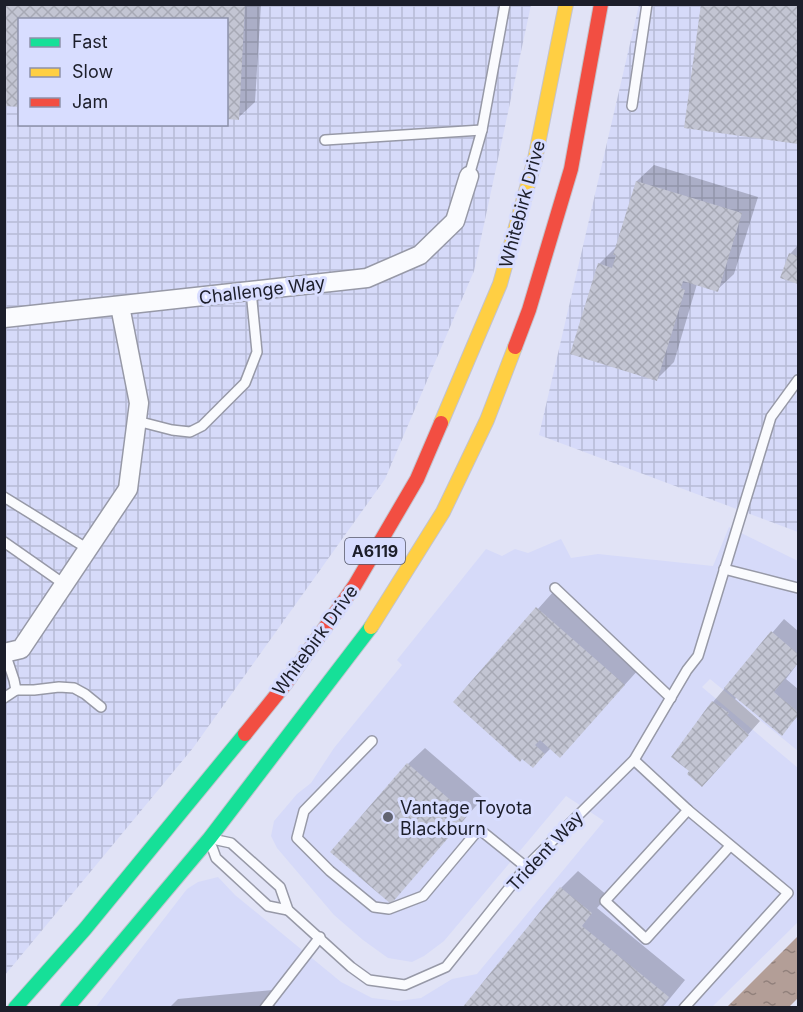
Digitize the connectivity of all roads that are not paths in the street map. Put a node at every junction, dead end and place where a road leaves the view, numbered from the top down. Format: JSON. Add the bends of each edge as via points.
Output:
{"nodes":[{"id":1,"x":505,"y":4,"type":"edge"},
{"id":2,"x":566,"y":4,"type":"edge"},
{"id":3,"x":601,"y":4,"type":"edge"},
{"id":4,"x":647,"y":4,"type":"edge"},
{"id":5,"x":632,"y":106,"type":"dead end"},
{"id":6,"x":482,"y":130,"type":"junction"},
{"id":7,"x":325,"y":140,"type":"dead end"},
{"id":8,"x":469,"y":176,"type":"joint"},
{"id":9,"x":250,"y":291,"type":"junction"},
{"id":10,"x":120,"y":306,"type":"junction"},
{"id":11,"x":4,"y":318,"type":"edge"},
{"id":12,"x":798,"y":380,"type":"edge"},
{"id":13,"x":137,"y":421,"type":"junction"},
{"id":14,"x":4,"y":497,"type":"edge"},
{"id":15,"x":4,"y":542,"type":"edge"},
{"id":16,"x":88,"y":549,"type":"junction"},
{"id":17,"x":724,"y":569,"type":"junction"},
{"id":18,"x":64,"y":584,"type":"junction"},
{"id":19,"x":555,"y":588,"type":"dead end"},
{"id":20,"x":798,"y":588,"type":"edge"},
{"id":21,"x":5,"y":653,"type":"edge"},
{"id":22,"x":16,"y":690,"type":"junction"},
{"id":23,"x":4,"y":698,"type":"edge"},
{"id":24,"x":671,"y":698,"type":"junction"},
{"id":25,"x":101,"y":707,"type":"dead end"},
{"id":26,"x":372,"y":741,"type":"dead end"},
{"id":27,"x":634,"y":760,"type":"junction"},
{"id":28,"x":688,"y":810,"type":"junction"},
{"id":29,"x":205,"y":836,"type":"junction"},
{"id":30,"x":730,"y":846,"type":"junction"},
{"id":31,"x":526,"y":867,"type":"junction"},
{"id":32,"x":288,"y":910,"type":"junction"},
{"id":33,"x":320,"y":937,"type":"junction"},
{"id":34,"x":15,"y":1008,"type":"edge"},
{"id":35,"x":67,"y":1008,"type":"edge"},
{"id":36,"x":265,"y":1008,"type":"edge"},
{"id":37,"x":684,"y":1008,"type":"edge"}],
"edges":[{"from":1,"to":6,"type":"lane"},
{"from":2,"to":34,"type":"highway","name":"Whitebirk Drive","number":"A6119","via":[[535,159],[500,284],[417,479],[355,585],[293,673],[182,816]]},
{"from":3,"to":29,"type":"highway","name":"Whitebirk Drive","number":"A6119","via":[[571,169],[530,310],[487,420],[443,512],[374,622]]},
{"from":4,"to":5,"type":"lane"},
{"from":6,"to":7,"type":"lane"},
{"from":6,"to":8,"type":"lane"},
{"from":8,"to":9,"type":"street","name":"Challenge Way","via":[[455,221],[420,255],[367,278]]},
{"from":9,"to":10,"type":"street","name":"Challenge Way"},
{"from":9,"to":13,"type":"lane","via":[[256,352],[245,383],[202,426],[190,432]]},
{"from":10,"to":11,"type":"street","name":"Challenge Way"},
{"from":10,"to":13,"type":"street","via":[[139,403]]},
{"from":12,"to":17,"type":"lane","name":"Trident Way","via":[[771,417]]},
{"from":13,"to":16,"type":"street","via":[[128,489]]},
{"from":14,"to":16,"type":"lane"},
{"from":15,"to":18,"type":"lane"},
{"from":16,"to":18,"type":"street"},
{"from":17,"to":20,"type":"lane"},
{"from":17,"to":24,"type":"lane","name":"Trident Way","via":[[698,656]]},
{"from":18,"to":21,"type":"street","via":[[21,649]]},
{"from":19,"to":24,"type":"lane"},
{"from":21,"to":22,"type":"lane"},
{"from":22,"to":23,"type":"lane"},
{"from":22,"to":25,"type":"lane","via":[[74,688]]},
{"from":24,"to":27,"type":"lane","name":"Trident Way"},
{"from":26,"to":31,"type":"lane","via":[[304,812],[297,838],[365,900],[374,907],[389,909],[423,896],[479,829]]},
{"from":27,"to":28,"type":"lane"},
{"from":27,"to":31,"type":"lane","name":"Trident Way"},
{"from":28,"to":30,"type":"lane"},
{"from":28,"to":30,"type":"lane","via":[[605,901],[646,939]]},
{"from":29,"to":32,"type":"lane","name":"Trident Way","via":[[216,858],[268,906]]},
{"from":29,"to":32,"type":"lane","name":"Trident Way","via":[[231,843],[239,850],[280,887]]},
{"from":29,"to":35,"type":"highway","name":"Whitebirk Drive","number":"A6119"},
{"from":30,"to":37,"type":"lane","via":[[788,893]]},
{"from":31,"to":33,"type":"lane","name":"Trident Way","via":[[446,967],[405,985],[369,980]]},
{"from":32,"to":33,"type":"lane","name":"Trident Way"},
{"from":33,"to":36,"type":"lane"}]}
